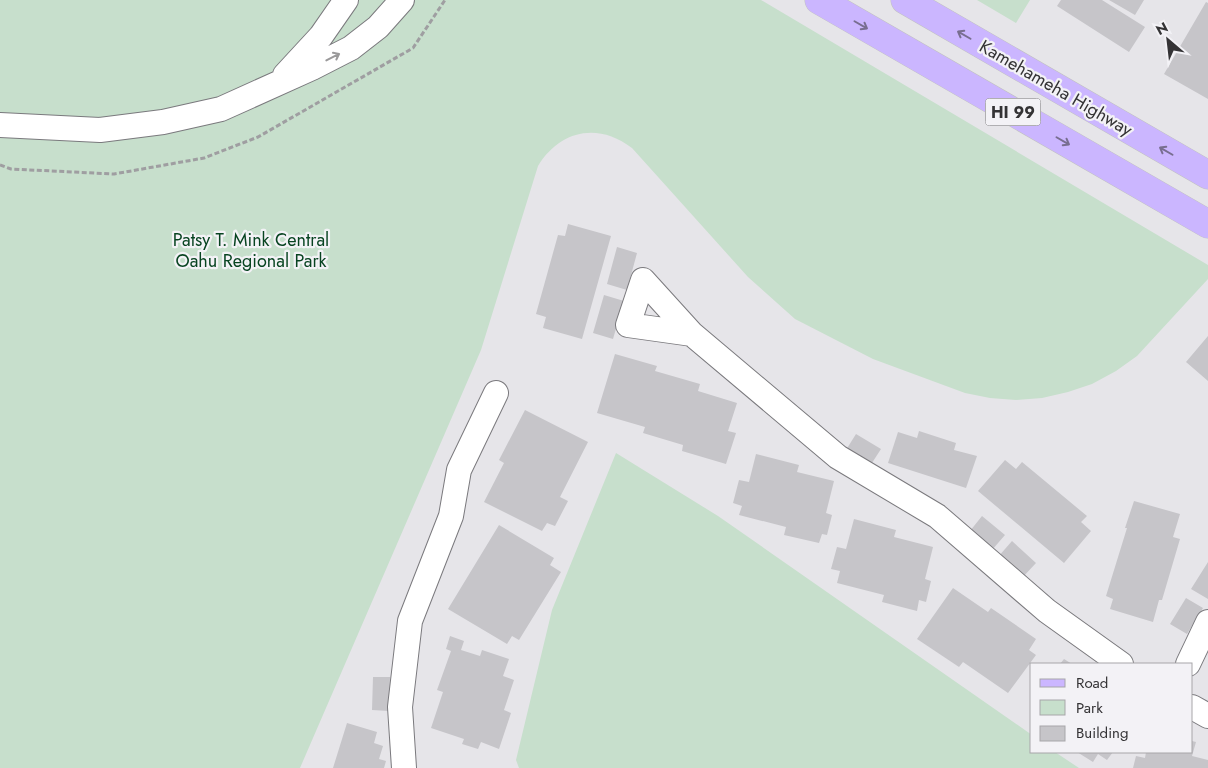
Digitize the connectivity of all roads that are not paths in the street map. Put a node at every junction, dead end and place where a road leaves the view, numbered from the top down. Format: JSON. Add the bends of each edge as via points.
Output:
{"nodes":[{"id":1,"x":346,"y":0,"type":"edge"},
{"id":2,"x":402,"y":0,"type":"edge"},
{"id":3,"x":819,"y":0,"type":"edge"},
{"id":4,"x":904,"y":0,"type":"edge"},
{"id":5,"x":273,"y":86,"type":"junction"},
{"id":6,"x":0,"y":126,"type":"edge"},
{"id":7,"x":1208,"y":175,"type":"edge"},
{"id":8,"x":1208,"y":224,"type":"edge"},
{"id":9,"x":692,"y":334,"type":"dead end"},
{"id":10,"x":496,"y":393,"type":"dead end"},
{"id":11,"x":1208,"y":622,"type":"edge"},
{"id":12,"x":1120,"y":663,"type":"edge"},
{"id":13,"x":1188,"y":663,"type":"edge"},
{"id":14,"x":1193,"y":708,"type":"edge"},
{"id":15,"x":1208,"y":716,"type":"edge"},
{"id":16,"x":404,"y":768,"type":"edge"}],
"edges":[{"from":1,"to":5,"type":"street","via":[[321,36]]},
{"from":5,"to":2,"type":"street","one_way":true,"via":[[351,48],[378,27]]},
{"from":3,"to":8,"type":"main road","number":"HI 99","one_way":true},
{"from":7,"to":4,"type":"main road","name":"Kamehameha Highway","number":"HI 99","one_way":true},
{"from":5,"to":6,"type":"street","via":[[221,109],[163,122],[100,130]]},
{"from":9,"to":12,"type":"street","via":[[838,457],[937,516],[1047,612]]},
{"from":10,"to":16,"type":"street","via":[[459,470],[451,516],[410,621],[400,707]]},
{"from":11,"to":13,"type":"street"},
{"from":14,"to":15,"type":"street"}]}
